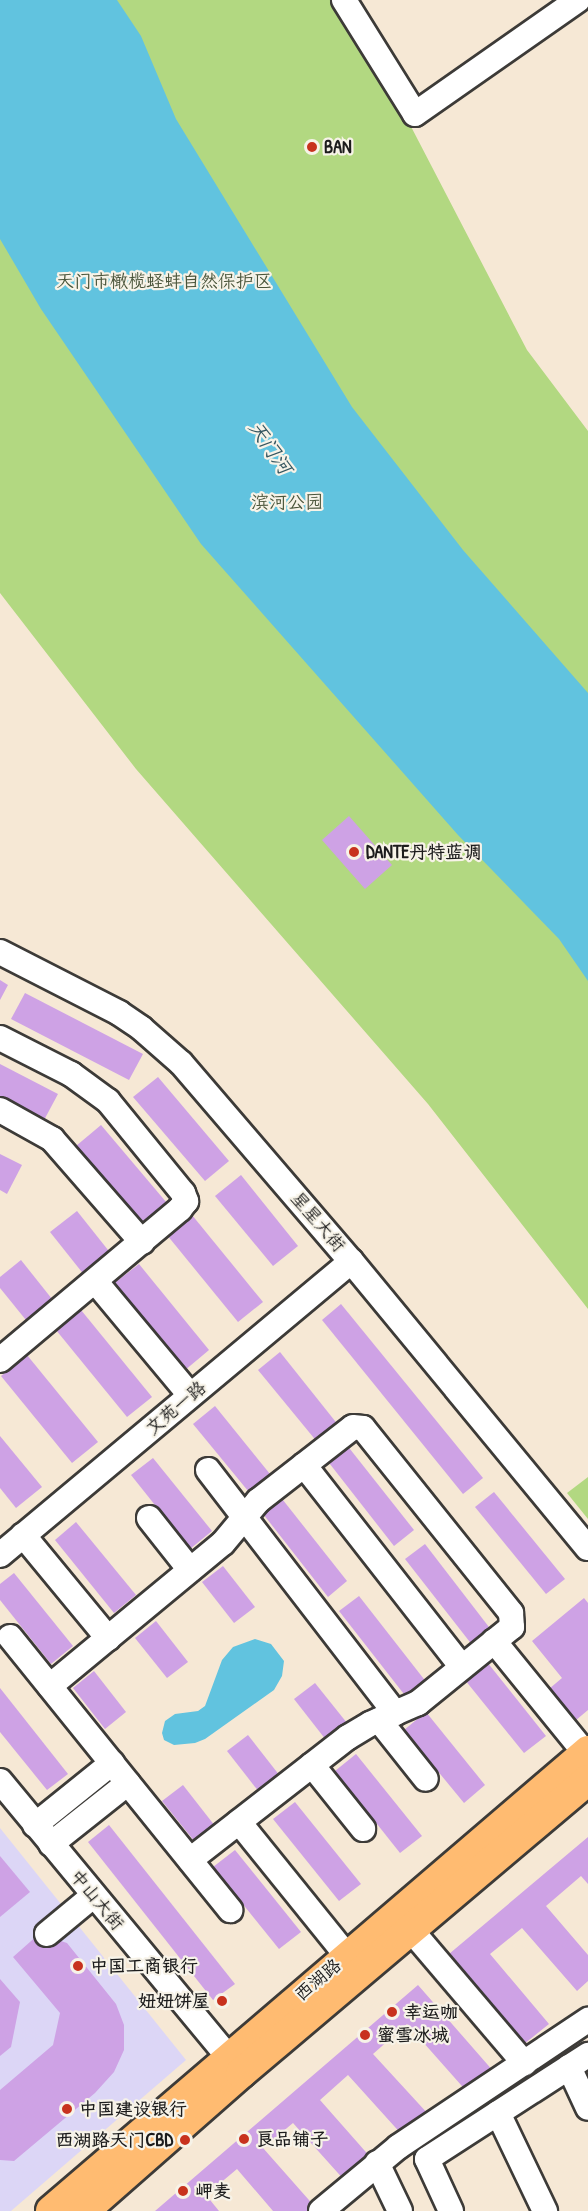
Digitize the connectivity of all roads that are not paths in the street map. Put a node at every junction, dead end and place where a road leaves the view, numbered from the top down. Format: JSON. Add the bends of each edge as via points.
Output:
{"nodes":[{"id":1,"x":345,"y":0,"type":"edge"},
{"id":2,"x":578,"y":0,"type":"edge"},
{"id":3,"x":0,"y":952,"type":"edge"},
{"id":4,"x":0,"y":1038,"type":"edge"},
{"id":5,"x":0,"y":1110,"type":"edge"},
{"id":6,"x":142,"y":1242,"type":"junction"},
{"id":7,"x":351,"y":1261,"type":"junction"},
{"id":8,"x":95,"y":1281,"type":"junction"},
{"id":9,"x":0,"y":1360,"type":"edge"},
{"id":10,"x":190,"y":1395,"type":"junction"},
{"id":11,"x":304,"y":1465,"type":"junction"},
{"id":12,"x":208,"y":1470,"type":"dead end"},
{"id":13,"x":149,"y":1518,"type":"dead end"},
{"id":14,"x":243,"y":1518,"type":"junction"},
{"id":15,"x":23,"y":1535,"type":"junction"},
{"id":16,"x":588,"y":1548,"type":"edge"},
{"id":17,"x":0,"y":1555,"type":"edge"},
{"id":18,"x":190,"y":1570,"type":"junction"},
{"id":19,"x":10,"y":1637,"type":"dead end"},
{"id":20,"x":108,"y":1638,"type":"junction"},
{"id":21,"x":494,"y":1641,"type":"junction"},
{"id":22,"x":462,"y":1667,"type":"junction"},
{"id":23,"x":50,"y":1686,"type":"junction"},
{"id":24,"x":387,"y":1717,"type":"junction"},
{"id":25,"x":587,"y":1762,"type":"edge"},
{"id":26,"x":112,"y":1763,"type":"junction"},
{"id":27,"x":312,"y":1766,"type":"junction"},
{"id":28,"x":426,"y":1779,"type":"dead end"},
{"id":29,"x":0,"y":1781,"type":"edge"},
{"id":30,"x":128,"y":1784,"type":"junction"},
{"id":31,"x":239,"y":1822,"type":"junction"},
{"id":32,"x":35,"y":1825,"type":"junction"},
{"id":33,"x":363,"y":1829,"type":"dead end"},
{"id":34,"x":51,"y":1844,"type":"junction"},
{"id":35,"x":190,"y":1860,"type":"junction"},
{"id":36,"x":93,"y":1896,"type":"junction"},
{"id":37,"x":230,"y":1910,"type":"dead end"},
{"id":38,"x":411,"y":1930,"type":"junction"},
{"id":39,"x":47,"y":1934,"type":"dead end"},
{"id":40,"x":347,"y":1956,"type":"junction"},
{"id":41,"x":588,"y":2020,"type":"edge"},
{"id":42,"x":578,"y":2061,"type":"edge"},
{"id":43,"x":524,"y":2063,"type":"junction"},
{"id":44,"x":234,"y":2065,"type":"junction"},
{"id":45,"x":588,"y":2108,"type":"edge"},
{"id":46,"x":498,"y":2113,"type":"junction"},
{"id":47,"x":377,"y":2163,"type":"junction"},
{"id":48,"x":51,"y":2211,"type":"edge"},
{"id":49,"x":84,"y":2211,"type":"edge"},
{"id":50,"x":321,"y":2211,"type":"edge"},
{"id":51,"x":400,"y":2211,"type":"edge"},
{"id":52,"x":451,"y":2211,"type":"edge"},
{"id":53,"x":545,"y":2211,"type":"edge"}],
"edges":[{"from":1,"to":2,"type":"street","via":[[415,114]]},
{"from":3,"to":7,"type":"street","name":"星星大街","via":[[119,1014],[162,1046],[181,1063]]},
{"from":4,"to":6,"type":"street","via":[[90,1086],[108,1101],[183,1193],[186,1201],[180,1209]]},
{"from":5,"to":6,"type":"street","via":[[52,1139]]},
{"from":6,"to":8,"type":"street"},
{"from":7,"to":10,"type":"street","name":"文苑一路"},
{"from":7,"to":16,"type":"street","name":"星星大街"},
{"from":8,"to":9,"type":"street"},
{"from":8,"to":10,"type":"street"},
{"from":10,"to":15,"type":"street","name":"文苑一路"},
{"from":11,"to":14,"type":"street"},
{"from":11,"to":21,"type":"street","via":[[353,1427],[363,1428],[511,1613],[512,1627]]},
{"from":11,"to":22,"type":"street"},
{"from":12,"to":14,"type":"street"},
{"from":13,"to":18,"type":"street"},
{"from":14,"to":18,"type":"street","via":[[228,1538]]},
{"from":14,"to":24,"type":"street"},
{"from":15,"to":17,"type":"street","name":"文苑一路"},
{"from":15,"to":20,"type":"street"},
{"from":18,"to":20,"type":"street"},
{"from":19,"to":23,"type":"street"},
{"from":20,"to":23,"type":"street"},
{"from":21,"to":22,"type":"street"},
{"from":21,"to":25,"type":"street"},
{"from":22,"to":24,"type":"street","via":[[418,1703]]},
{"from":23,"to":26,"type":"street"},
{"from":24,"to":27,"type":"street","via":[[348,1737]]},
{"from":24,"to":28,"type":"street"},
{"from":25,"to":38,"type":"main road","name":"西湖路"},
{"from":25,"to":40,"type":"main road","name":"西湖路"},
{"from":26,"to":30,"type":"street"},
{"from":26,"to":32,"type":"street"},
{"from":27,"to":31,"type":"street"},
{"from":27,"to":33,"type":"street"},
{"from":29,"to":32,"type":"street","name":"中山大街"},
{"from":30,"to":34,"type":"street"},
{"from":30,"to":35,"type":"street"},
{"from":31,"to":35,"type":"street"},
{"from":31,"to":40,"type":"street"},
{"from":32,"to":34,"type":"street","name":"中山大街"},
{"from":34,"to":36,"type":"street","name":"中山大街"},
{"from":35,"to":37,"type":"street"},
{"from":36,"to":39,"type":"street"},
{"from":36,"to":44,"type":"street","name":"中山大街"},
{"from":38,"to":43,"type":"street"},
{"from":38,"to":44,"type":"main road","name":"西湖路"},
{"from":40,"to":44,"type":"main road","name":"西湖路"},
{"from":41,"to":43,"type":"street"},
{"from":42,"to":45,"type":"street"},
{"from":42,"to":46,"type":"street"},
{"from":43,"to":47,"type":"street"},
{"from":44,"to":48,"type":"main road","name":"西湖路"},
{"from":44,"to":49,"type":"main road","name":"西湖路"},
{"from":46,"to":52,"type":"street","via":[[427,2159]]},
{"from":46,"to":53,"type":"street"},
{"from":47,"to":50,"type":"street"},
{"from":47,"to":51,"type":"street"}]}
